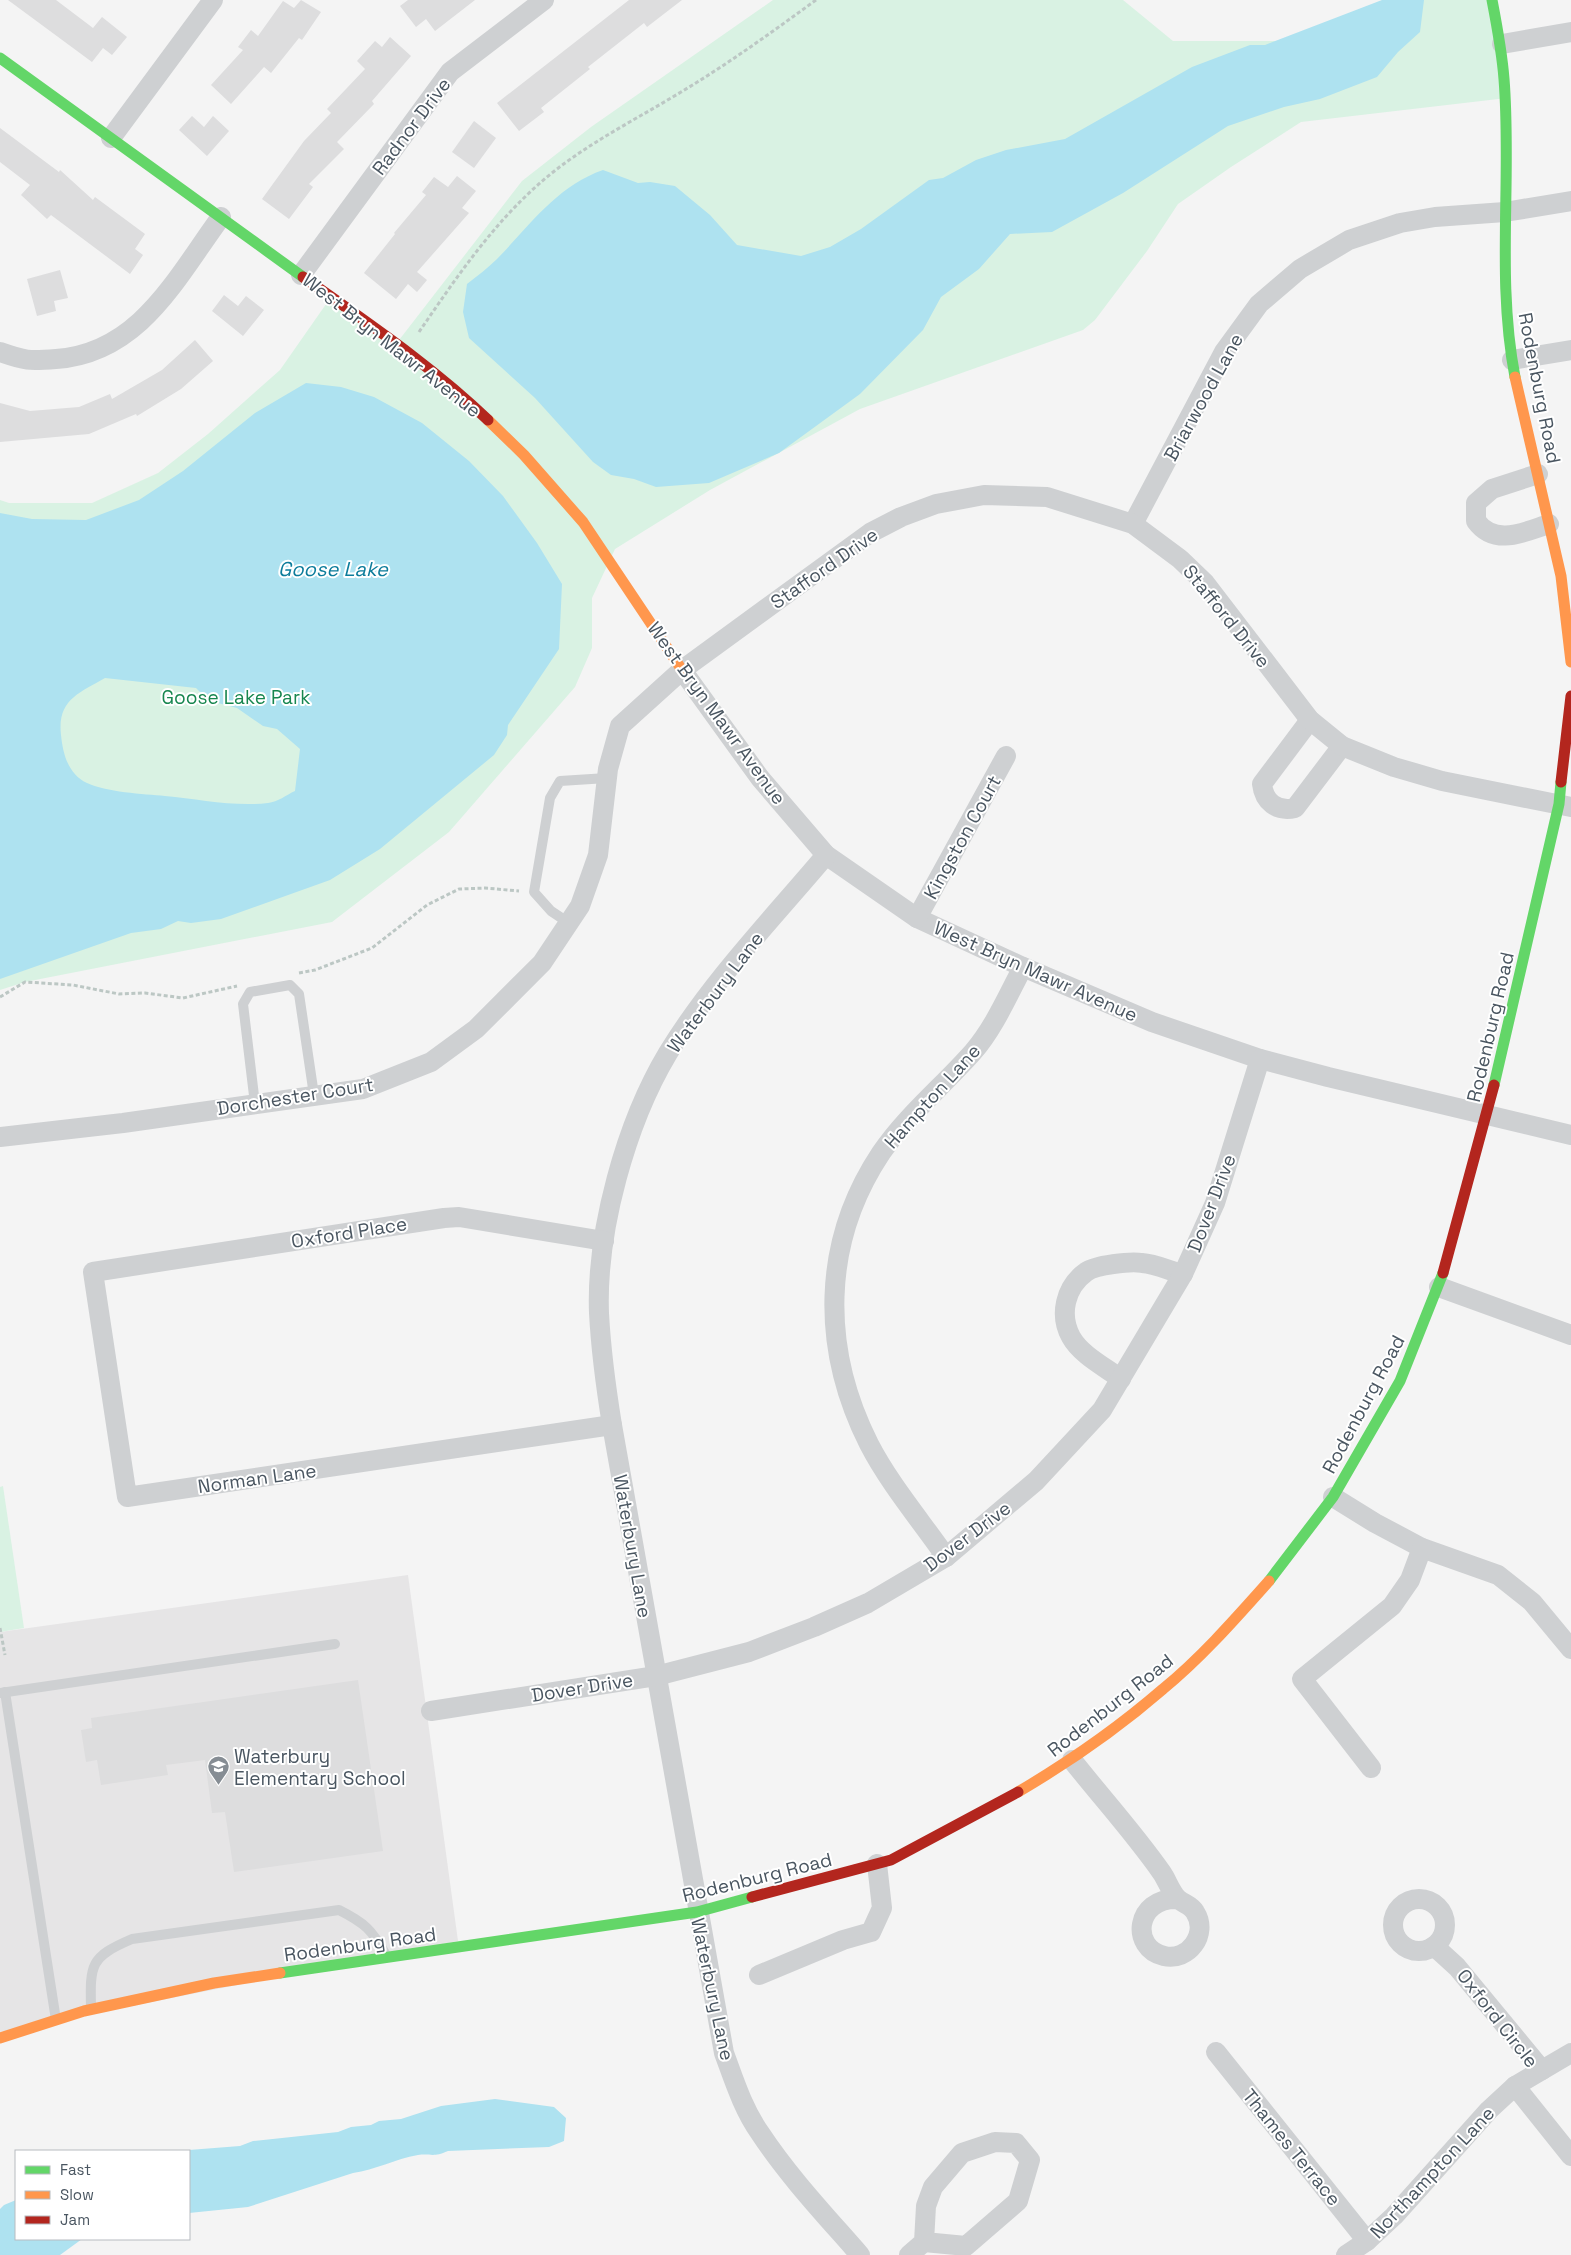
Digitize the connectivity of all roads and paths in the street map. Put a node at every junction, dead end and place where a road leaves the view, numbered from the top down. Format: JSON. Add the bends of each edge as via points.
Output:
{"nodes":[{"id":1,"x":213,"y":0,"type":"edge"},
{"id":2,"x":544,"y":0,"type":"edge"},
{"id":3,"x":816,"y":0,"type":"edge"},
{"id":4,"x":1492,"y":0,"type":"edge"},
{"id":5,"x":1571,"y":32,"type":"edge"},
{"id":6,"x":1502,"y":44,"type":"junction"},
{"id":7,"x":0,"y":58,"type":"edge"},
{"id":8,"x":111,"y":138,"type":"junction"},
{"id":9,"x":1571,"y":200,"type":"edge"},
{"id":10,"x":1505,"y":212,"type":"junction"},
{"id":11,"x":220,"y":217,"type":"junction"},
{"id":12,"x":301,"y":275,"type":"junction"},
{"id":13,"x":1571,"y":350,"type":"edge"},
{"id":14,"x":405,"y":351,"type":"junction"},
{"id":15,"x":0,"y":352,"type":"edge"},
{"id":16,"x":1512,"y":360,"type":"junction"},
{"id":17,"x":1538,"y":474,"type":"junction"},
{"id":18,"x":1133,"y":524,"type":"junction"},
{"id":19,"x":1549,"y":524,"type":"junction"},
{"id":20,"x":1569,"y":602,"type":"edge"},
{"id":21,"x":1571,"y":662,"type":"edge"},
{"id":22,"x":682,"y":670,"type":"junction"},
{"id":23,"x":1571,"y":696,"type":"edge"},
{"id":24,"x":1310,"y":720,"type":"junction"},
{"id":25,"x":1342,"y":746,"type":"junction"},
{"id":26,"x":1006,"y":756,"type":"dead end"},
{"id":27,"x":607,"y":778,"type":"junction"},
{"id":28,"x":1565,"y":806,"type":"edge"},
{"id":29,"x":826,"y":855,"type":"junction"},
{"id":30,"x":524,"y":895,"type":"dead end"},
{"id":31,"x":917,"y":918,"type":"junction"},
{"id":32,"x":569,"y":923,"type":"junction"},
{"id":33,"x":1023,"y":967,"type":"junction"},
{"id":34,"x":297,"y":973,"type":"dead end"},
{"id":35,"x":242,"y":985,"type":"dead end"},
{"id":36,"x":0,"y":997,"type":"edge"},
{"id":37,"x":1260,"y":1059,"type":"junction"},
{"id":38,"x":314,"y":1096,"type":"junction"},
{"id":39,"x":255,"y":1104,"type":"junction"},
{"id":40,"x":1487,"y":1116,"type":"junction"},
{"id":41,"x":1571,"y":1135,"type":"edge"},
{"id":42,"x":0,"y":1137,"type":"edge"},
{"id":43,"x":604,"y":1241,"type":"junction"},
{"id":44,"x":93,"y":1272,"type":"joint"},
{"id":45,"x":1183,"y":1274,"type":"junction"},
{"id":46,"x":1440,"y":1287,"type":"junction"},
{"id":47,"x":1571,"y":1335,"type":"edge"},
{"id":48,"x":1121,"y":1379,"type":"junction"},
{"id":49,"x":612,"y":1426,"type":"junction"},
{"id":50,"x":1333,"y":1497,"type":"junction"},
{"id":51,"x":1422,"y":1548,"type":"junction"},
{"id":52,"x":946,"y":1557,"type":"junction"},
{"id":53,"x":0,"y":1628,"type":"edge"},
{"id":54,"x":335,"y":1644,"type":"dead end"},
{"id":55,"x":1571,"y":1649,"type":"edge"},
{"id":56,"x":5,"y":1655,"type":"dead end"},
{"id":57,"x":656,"y":1676,"type":"junction"},
{"id":58,"x":3,"y":1693,"type":"edge"},
{"id":59,"x":431,"y":1711,"type":"dead end"},
{"id":60,"x":1072,"y":1760,"type":"junction"},
{"id":61,"x":1371,"y":1768,"type":"dead end"},
{"id":62,"x":876,"y":1864,"type":"junction"},
{"id":63,"x":1177,"y":1899,"type":"dead end"},
{"id":64,"x":697,"y":1912,"type":"junction"},
{"id":65,"x":1434,"y":1946,"type":"dead end"},
{"id":66,"x":388,"y":1958,"type":"junction"},
{"id":67,"x":759,"y":1975,"type":"dead end"},
{"id":68,"x":91,"y":2009,"type":"junction"},
{"id":69,"x":56,"y":2020,"type":"junction"},
{"id":70,"x":0,"y":2038,"type":"edge"},
{"id":71,"x":1216,"y":2052,"type":"dead end"},
{"id":72,"x":1571,"y":2053,"type":"edge"},
{"id":73,"x":1542,"y":2070,"type":"junction"},
{"id":74,"x":1515,"y":2086,"type":"junction"},
{"id":75,"x":1571,"y":2156,"type":"edge"},
{"id":76,"x":1367,"y":2241,"type":"junction"},
{"id":77,"x":917,"y":2249,"type":"edge"},
{"id":78,"x":860,"y":2255,"type":"edge"},
{"id":79,"x":1346,"y":2255,"type":"edge"}],
"edges":[{"from":1,"to":8,"type":"street"},
{"from":2,"to":12,"type":"street","name":"Radnor Drive","via":[[450,72]]},
{"from":3,"to":14,"type":"path","via":[[706,77],[577,153],[553,172],[494,229]]},
{"from":4,"to":6,"type":"street","name":"Rodenburg Road"},
{"from":5,"to":6,"type":"street"},
{"from":6,"to":10,"type":"street","name":"Rodenburg Road","via":[[1508,133]]},
{"from":7,"to":8,"type":"street","name":"West Bryn Mawr Avenue"},
{"from":8,"to":11,"type":"street","name":"West Bryn Mawr Avenue"},
{"from":9,"to":10,"type":"street","name":"Briarwood Lane"},
{"from":10,"to":16,"type":"street","name":"Rodenburg Road","via":[[1506,311]]},
{"from":10,"to":18,"type":"street","name":"Briarwood Lane","via":[[1435,217],[1381,228],[1331,249],[1282,283],[1259,304],[1224,352]]},
{"from":11,"to":12,"type":"street","name":"West Bryn Mawr Avenue"},
{"from":11,"to":15,"type":"street","via":[[148,316],[130,332],[86,355],[67,358],[24,361]]},
{"from":12,"to":14,"type":"street","name":"West Bryn Mawr Avenue"},
{"from":13,"to":16,"type":"street"},
{"from":14,"to":22,"type":"street","name":"West Bryn Mawr Avenue","via":[[464,397],[524,454],[582,522]]},
{"from":16,"to":17,"type":"street","name":"Rodenburg Road"},
{"from":17,"to":19,"type":"street","name":"Rodenburg Road"},
{"from":17,"to":19,"type":"street","via":[[1492,488],[1476,503],[1476,521],[1489,535],[1502,536]]},
{"from":18,"to":22,"type":"street","name":"Stafford Drive","via":[[1047,497],[984,495],[936,504],[870,533]]},
{"from":18,"to":24,"type":"street","name":"Stafford Drive","via":[[1180,559],[1205,583]]},
{"from":19,"to":20,"type":"street","name":"Rodenburg Road"},
{"from":20,"to":21,"type":"street","name":"Rodenburg Road"},
{"from":22,"to":27,"type":"street","name":"Dorchester Court","via":[[620,726]]},
{"from":22,"to":29,"type":"street","name":"West Bryn Mawr Avenue","via":[[760,778]]},
{"from":23,"to":28,"type":"street","name":"Rodenburg Road"},
{"from":24,"to":25,"type":"street","name":"Stafford Drive"},
{"from":24,"to":25,"type":"street","via":[[1262,784],[1263,792],[1273,805],[1280,809],[1295,808]]},
{"from":25,"to":28,"type":"street","name":"Stafford Drive","via":[[1442,782]]},
{"from":26,"to":31,"type":"street","name":"Kingston Court"},
{"from":27,"to":32,"type":"street","name":"Dorchester Court","via":[[598,855],[580,906]]},
{"from":27,"to":32,"type":"lane","via":[[560,781],[550,798],[534,892],[551,911]]},
{"from":28,"to":40,"type":"street","name":"Rodenburg Road"},
{"from":29,"to":31,"type":"street","name":"West Bryn Mawr Avenue"},
{"from":29,"to":43,"type":"street","name":"Waterbury Lane","via":[[711,991],[667,1055],[646,1094],[630,1137],[613,1192]]},
{"from":30,"to":34,"type":"path","via":[[518,889],[458,889],[427,905],[372,948],[316,970]]},
{"from":31,"to":33,"type":"street","name":"West Bryn Mawr Avenue"},
{"from":32,"to":38,"type":"street","name":"Dorchester Court","via":[[542,963],[476,1028],[431,1062],[364,1089]]},
{"from":33,"to":37,"type":"street","name":"West Bryn Mawr Avenue","via":[[1152,1022]]},
{"from":33,"to":52,"type":"street","name":"Hampton Lane","via":[[994,1022],[974,1051],[909,1118],[882,1152],[854,1203],[835,1273],[837,1352],[852,1408],[876,1456]]},
{"from":35,"to":36,"type":"path","via":[[183,998],[25,982]]},
{"from":37,"to":40,"type":"street","name":"West Bryn Mawr Avenue"},
{"from":37,"to":45,"type":"street","name":"Dover Drive","via":[[1215,1204]]},
{"from":38,"to":39,"type":"street","name":"Dorchester Court"},
{"from":38,"to":39,"type":"lane","via":[[299,994],[290,985],[250,992],[243,1004]]},
{"from":39,"to":42,"type":"street","name":"Dorchester Court"},
{"from":40,"to":41,"type":"street","name":"West Bryn Mawr Avenue"},
{"from":40,"to":46,"type":"street","name":"Rodenburg Road"},
{"from":43,"to":44,"type":"street","name":"Oxford Place","via":[[459,1217]]},
{"from":43,"to":49,"type":"street","name":"Waterbury Lane","via":[[599,1311]]},
{"from":44,"to":49,"type":"street","name":"Norman Lane","via":[[127,1497]]},
{"from":45,"to":48,"type":"street","name":"Dover Drive"},
{"from":45,"to":48,"type":"street","via":[[1142,1262],[1112,1264],[1086,1271],[1067,1294],[1064,1315],[1071,1337],[1085,1353]]},
{"from":46,"to":47,"type":"street"},
{"from":46,"to":50,"type":"street","name":"Rodenburg Road","via":[[1400,1381]]},
{"from":48,"to":52,"type":"street","name":"Dover Drive","via":[[1102,1410],[1036,1481]]},
{"from":49,"to":57,"type":"street","name":"Waterbury Lane"},
{"from":50,"to":51,"type":"street"},
{"from":50,"to":60,"type":"street","name":"Rodenburg Road","via":[[1277,1572],[1227,1628],[1164,1689]]},
{"from":51,"to":55,"type":"street","via":[[1498,1575],[1522,1592]]},
{"from":51,"to":61,"type":"street","via":[[1410,1580],[1392,1606],[1302,1679]]},
{"from":52,"to":57,"type":"street","name":"Dover Drive","via":[[868,1603],[814,1627],[749,1652]]},
{"from":53,"to":56,"type":"path"},
{"from":54,"to":58,"type":"lane"},
{"from":57,"to":59,"type":"street","name":"Dover Drive"},
{"from":57,"to":64,"type":"street","name":"Waterbury Lane"},
{"from":58,"to":69,"type":"lane"},
{"from":60,"to":62,"type":"street","name":"Rodenburg Road","via":[[988,1810],[891,1860]]},
{"from":60,"to":63,"type":"street","via":[[1162,1873]]},
{"from":62,"to":64,"type":"street","name":"Rodenburg Road"},
{"from":62,"to":67,"type":"street","via":[[882,1908],[871,1932],[843,1940]]},
{"from":64,"to":66,"type":"street","name":"Rodenburg Road"},
{"from":64,"to":78,"type":"street","name":"Waterbury Lane","via":[[724,2053],[741,2098],[759,2132],[790,2174]]},
{"from":65,"to":73,"type":"street","name":"Oxford Circle","via":[[1458,1967]]},
{"from":66,"to":68,"type":"street","name":"Rodenburg Road","via":[[214,1984]]},
{"from":66,"to":68,"type":"lane","via":[[373,1932],[362,1921],[339,1910],[132,1939],[111,1948],[97,1959],[90,1980]]},
{"from":68,"to":69,"type":"street","name":"Rodenburg Road"},
{"from":69,"to":70,"type":"street","name":"Rodenburg Road"},
{"from":71,"to":76,"type":"street","name":"Thames Terrace"},
{"from":72,"to":73,"type":"street"},
{"from":73,"to":74,"type":"street","name":"Oxford Circle"},
{"from":74,"to":75,"type":"street"},
{"from":74,"to":76,"type":"street","name":"Northampton Lane"},
{"from":76,"to":79,"type":"street","name":"Northampton Lane"},
{"from":77,"to":77,"type":"street","via":[[933,2187],[962,2153],[995,2142],[1016,2143],[1030,2160],[1018,2201],[966,2246]]}]}
